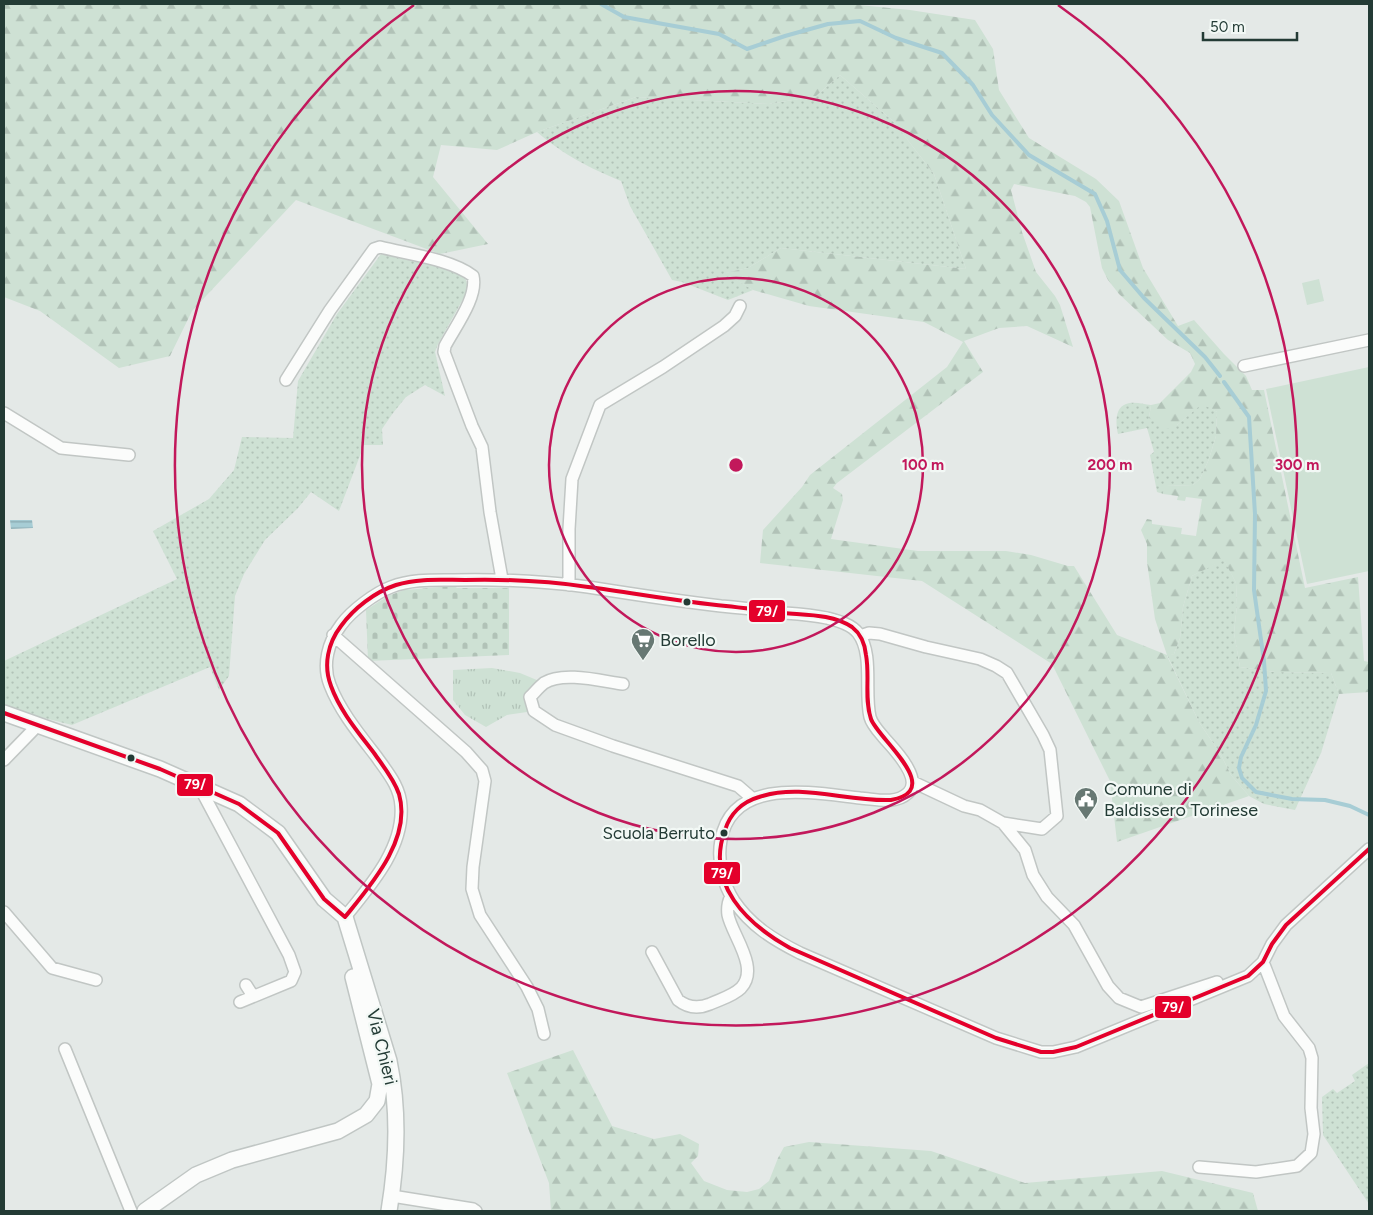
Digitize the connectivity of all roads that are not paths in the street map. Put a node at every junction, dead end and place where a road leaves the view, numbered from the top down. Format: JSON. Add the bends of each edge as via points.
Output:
{"nodes":[{"id":1,"x":740,"y":306,"type":"dead end"},
{"id":2,"x":1369,"y":340,"type":"edge"},
{"id":3,"x":1244,"y":366,"type":"dead end"},
{"id":4,"x":286,"y":380,"type":"dead end"},
{"id":5,"x":4,"y":412,"type":"edge"},
{"id":6,"x":129,"y":455,"type":"dead end"},
{"id":7,"x":502,"y":579,"type":"junction"},
{"id":8,"x":570,"y":585,"type":"junction"},
{"id":9,"x":333,"y":635,"type":"junction"},
{"id":10,"x":860,"y":636,"type":"junction"},
{"id":11,"x":623,"y":684,"type":"dead end"},
{"id":12,"x":4,"y":714,"type":"edge"},
{"id":13,"x":37,"y":726,"type":"junction"},
{"id":14,"x":4,"y":760,"type":"edge"},
{"id":15,"x":913,"y":782,"type":"junction"},
{"id":16,"x":199,"y":786,"type":"junction"},
{"id":17,"x":753,"y":798,"type":"junction"},
{"id":18,"x":1003,"y":823,"type":"junction"},
{"id":19,"x":1369,"y":849,"type":"edge"},
{"id":20,"x":731,"y":896,"type":"junction"},
{"id":21,"x":4,"y":912,"type":"edge"},
{"id":22,"x":345,"y":917,"type":"junction"},
{"id":23,"x":652,"y":952,"type":"dead end"},
{"id":24,"x":357,"y":962,"type":"junction"},
{"id":25,"x":1263,"y":962,"type":"junction"},
{"id":26,"x":1248,"y":976,"type":"junction"},
{"id":27,"x":96,"y":980,"type":"dead end"},
{"id":28,"x":246,"y":984,"type":"dead end"},
{"id":29,"x":253,"y":996,"type":"junction"},
{"id":30,"x":240,"y":1002,"type":"dead end"},
{"id":31,"x":544,"y":1034,"type":"dead end"},
{"id":32,"x":65,"y":1048,"type":"dead end"},
{"id":33,"x":1199,"y":1167,"type":"dead end"},
{"id":34,"x":392,"y":1196,"type":"junction"},
{"id":35,"x":131,"y":1211,"type":"edge"},
{"id":36,"x":145,"y":1211,"type":"edge"},
{"id":37,"x":389,"y":1211,"type":"edge"},
{"id":38,"x":476,"y":1211,"type":"edge"}],
"edges":[{"from":1,"to":8,"type":"street","via":[[724,326],[663,368],[600,405],[572,479]]},
{"from":2,"to":3,"type":"street"},
{"from":4,"to":7,"type":"street","via":[[330,310],[374,249],[380,247],[446,263],[474,276],[475,288],[444,352],[482,447]]},
{"from":5,"to":6,"type":"street","via":[[61,448]]},
{"from":7,"to":8,"type":"street"},
{"from":7,"to":9,"type":"street","via":[[422,580],[390,587],[344,620]]},
{"from":8,"to":10,"type":"street","via":[[822,616],[847,624]]},
{"from":9,"to":22,"type":"street","via":[[326,663],[328,682],[343,712],[390,776],[399,793],[401,808],[401,821],[390,854]]},
{"from":9,"to":31,"type":"street","via":[[466,752],[482,770],[485,781],[472,889],[480,915],[528,987]]},
{"from":10,"to":15,"type":"street","via":[[865,648],[870,720],[899,756]]},
{"from":10,"to":18,"type":"street","via":[[880,634],[980,659],[1006,673],[1050,750],[1057,816],[1042,829]]},
{"from":11,"to":17,"type":"street","via":[[554,678],[530,697],[534,711],[555,725],[738,786]]},
{"from":12,"to":13,"type":"street"},
{"from":13,"to":14,"type":"street"},
{"from":13,"to":16,"type":"street"},
{"from":15,"to":17,"type":"street","via":[[909,792],[888,801],[812,793]]},
{"from":15,"to":18,"type":"street"},
{"from":16,"to":22,"type":"street","via":[[239,804],[278,833],[324,899]]},
{"from":16,"to":29,"type":"street","via":[[295,972],[291,981]]},
{"from":17,"to":20,"type":"street","via":[[732,814],[722,835],[722,871]]},
{"from":18,"to":26,"type":"street","via":[[1025,850],[1033,875],[1047,897],[1074,925],[1108,986],[1119,998],[1141,1007],[1229,978]]},
{"from":19,"to":25,"type":"street","via":[[1286,925]]},
{"from":20,"to":23,"type":"street","via":[[728,916],[748,972],[743,986],[731,995],[706,1006],[685,1006],[678,1000]]},
{"from":20,"to":26,"type":"street","via":[[756,926],[772,939],[996,1038],[1041,1052],[1076,1047]]},
{"from":21,"to":27,"type":"street","via":[[52,968]]},
{"from":22,"to":24,"type":"street","name":"Via Chieri"},
{"from":24,"to":34,"type":"street","name":"Via Chieri","via":[[393,1080]]},
{"from":24,"to":36,"type":"street","via":[[352,980],[380,1084],[377,1101],[366,1115],[338,1131],[232,1160],[196,1175]]},
{"from":25,"to":26,"type":"street"},
{"from":25,"to":33,"type":"street","via":[[1284,1016],[1309,1048],[1312,1058],[1314,1134],[1311,1153],[1296,1166],[1256,1172]]},
{"from":28,"to":29,"type":"street"},
{"from":29,"to":30,"type":"street"},
{"from":32,"to":35,"type":"street"},
{"from":34,"to":37,"type":"street","name":"Via Chieri"},
{"from":34,"to":38,"type":"street"}]}
